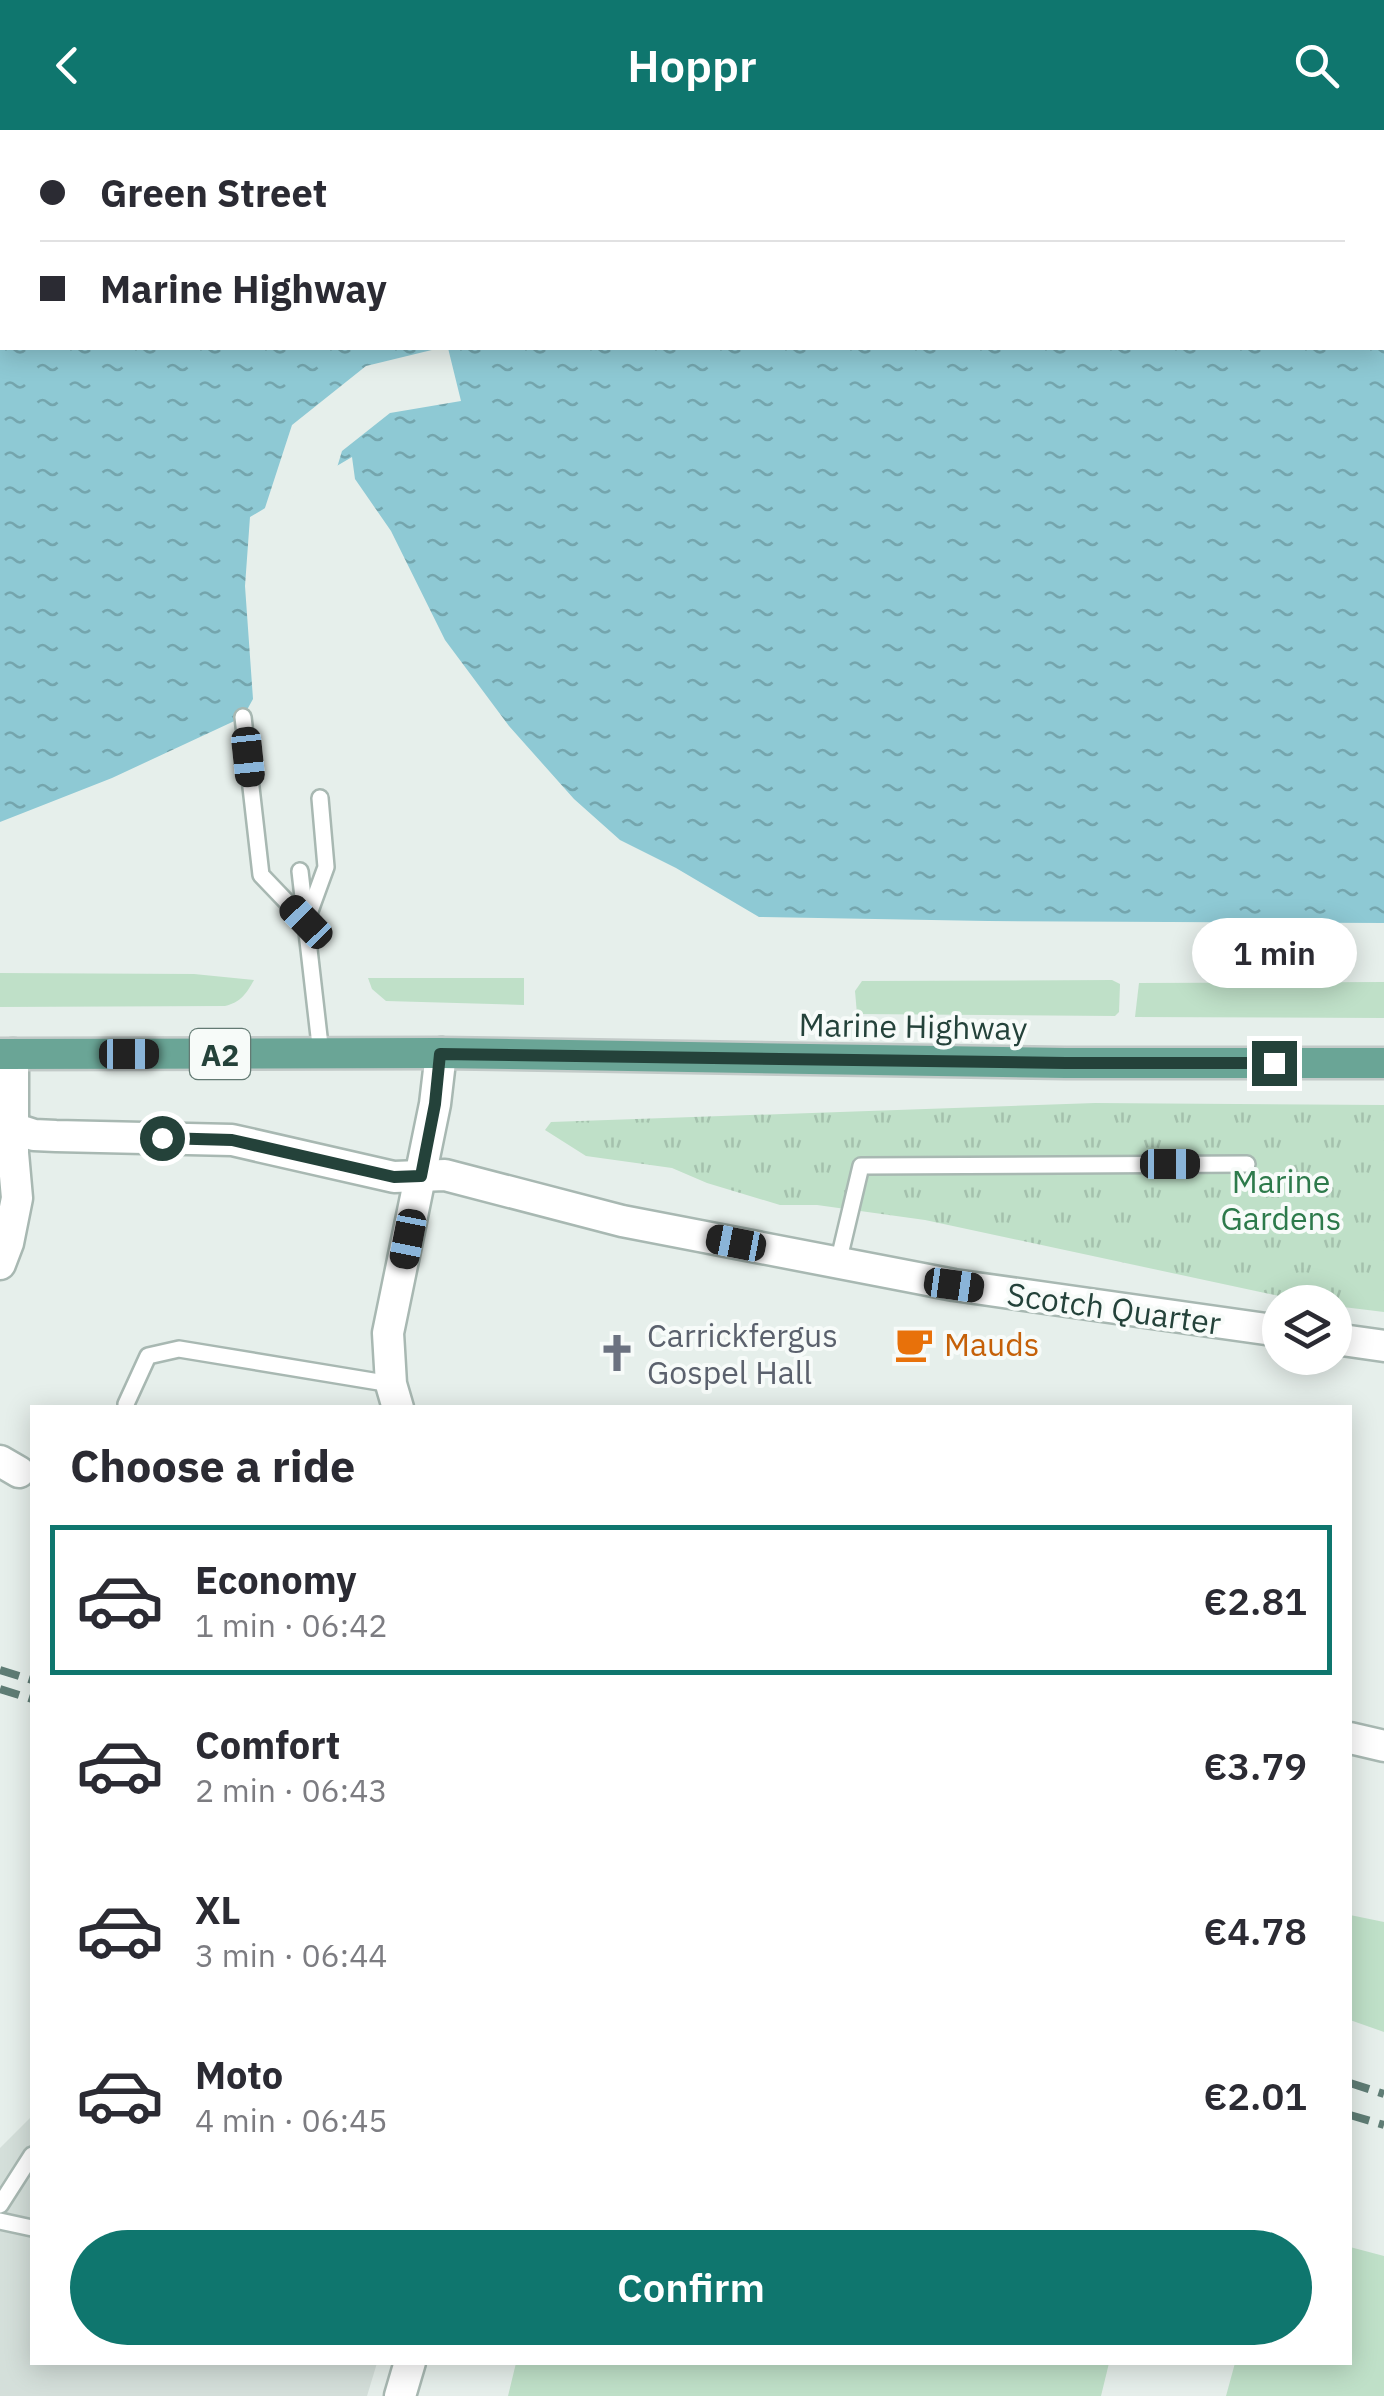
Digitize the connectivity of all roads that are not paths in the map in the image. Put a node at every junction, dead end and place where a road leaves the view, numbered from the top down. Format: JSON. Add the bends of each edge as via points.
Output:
{"nodes":[{"id":1,"x":243,"y":717,"type":"dead end"},
{"id":2,"x":320,"y":798,"type":"dead end"},
{"id":3,"x":300,"y":871,"type":"dead end"},
{"id":4,"x":306,"y":922,"type":"junction"},
{"id":5,"x":6,"y":1054,"type":"edge"},
{"id":6,"x":321,"y":1054,"type":"junction"},
{"id":7,"x":440,"y":1054,"type":"junction"},
{"id":8,"x":1384,"y":1063,"type":"edge"},
{"id":9,"x":6,"y":1126,"type":"edge"},
{"id":10,"x":1247,"y":1164,"type":"dead end"},
{"id":11,"x":421,"y":1176,"type":"junction"},
{"id":12,"x":838,"y":1263,"type":"junction"},
{"id":13,"x":0,"y":1264,"type":"edge"},
{"id":14,"x":1262,"y":1328,"type":"edge"},
{"id":15,"x":1352,"y":1341,"type":"edge"},
{"id":16,"x":1384,"y":1346,"type":"edge"},
{"id":17,"x":394,"y":1396,"type":"edge"},
{"id":18,"x":126,"y":1404,"type":"dead end"},
{"id":19,"x":1352,"y":1738,"type":"edge"},
{"id":20,"x":1384,"y":1746,"type":"edge"},
{"id":21,"x":30,"y":2158,"type":"edge"},
{"id":22,"x":0,"y":2205,"type":"edge"},
{"id":23,"x":0,"y":2221,"type":"edge"},
{"id":24,"x":30,"y":2228,"type":"edge"},
{"id":25,"x":409,"y":2365,"type":"edge"},
{"id":26,"x":400,"y":2396,"type":"edge"}],
"edges":[{"from":1,"to":4,"type":"lane","via":[[261,876]]},
{"from":2,"to":4,"type":"lane","via":[[326,867]]},
{"from":3,"to":4,"type":"lane"},
{"from":4,"to":6,"type":"lane"},
{"from":5,"to":6,"type":"main road","number":"A2"},
{"from":5,"to":9,"type":"street"},
{"from":6,"to":7,"type":"main road","number":"A2"},
{"from":7,"to":8,"type":"main road","name":"Marine Highway","number":"A2"},
{"from":7,"to":11,"type":"street"},
{"from":9,"to":11,"type":"street","name":"Scotch Quarter","via":[[56,1136],[232,1140],[394,1177]]},
{"from":9,"to":13,"type":"street","via":[[18,1198]]},
{"from":10,"to":12,"type":"lane","via":[[861,1166]]},
{"from":11,"to":12,"type":"street","name":"Scotch Quarter","via":[[445,1175],[622,1221]]},
{"from":11,"to":17,"type":"street","via":[[388,1333]]},
{"from":12,"to":14,"type":"street","name":"Scotch Quarter"},
{"from":15,"to":16,"type":"street"},
{"from":17,"to":18,"type":"lane","via":[[178,1350],[148,1356]]},
{"from":19,"to":20,"type":"street"},
{"from":21,"to":22,"type":"lane"},
{"from":23,"to":24,"type":"lane"},
{"from":25,"to":26,"type":"street"}]}
